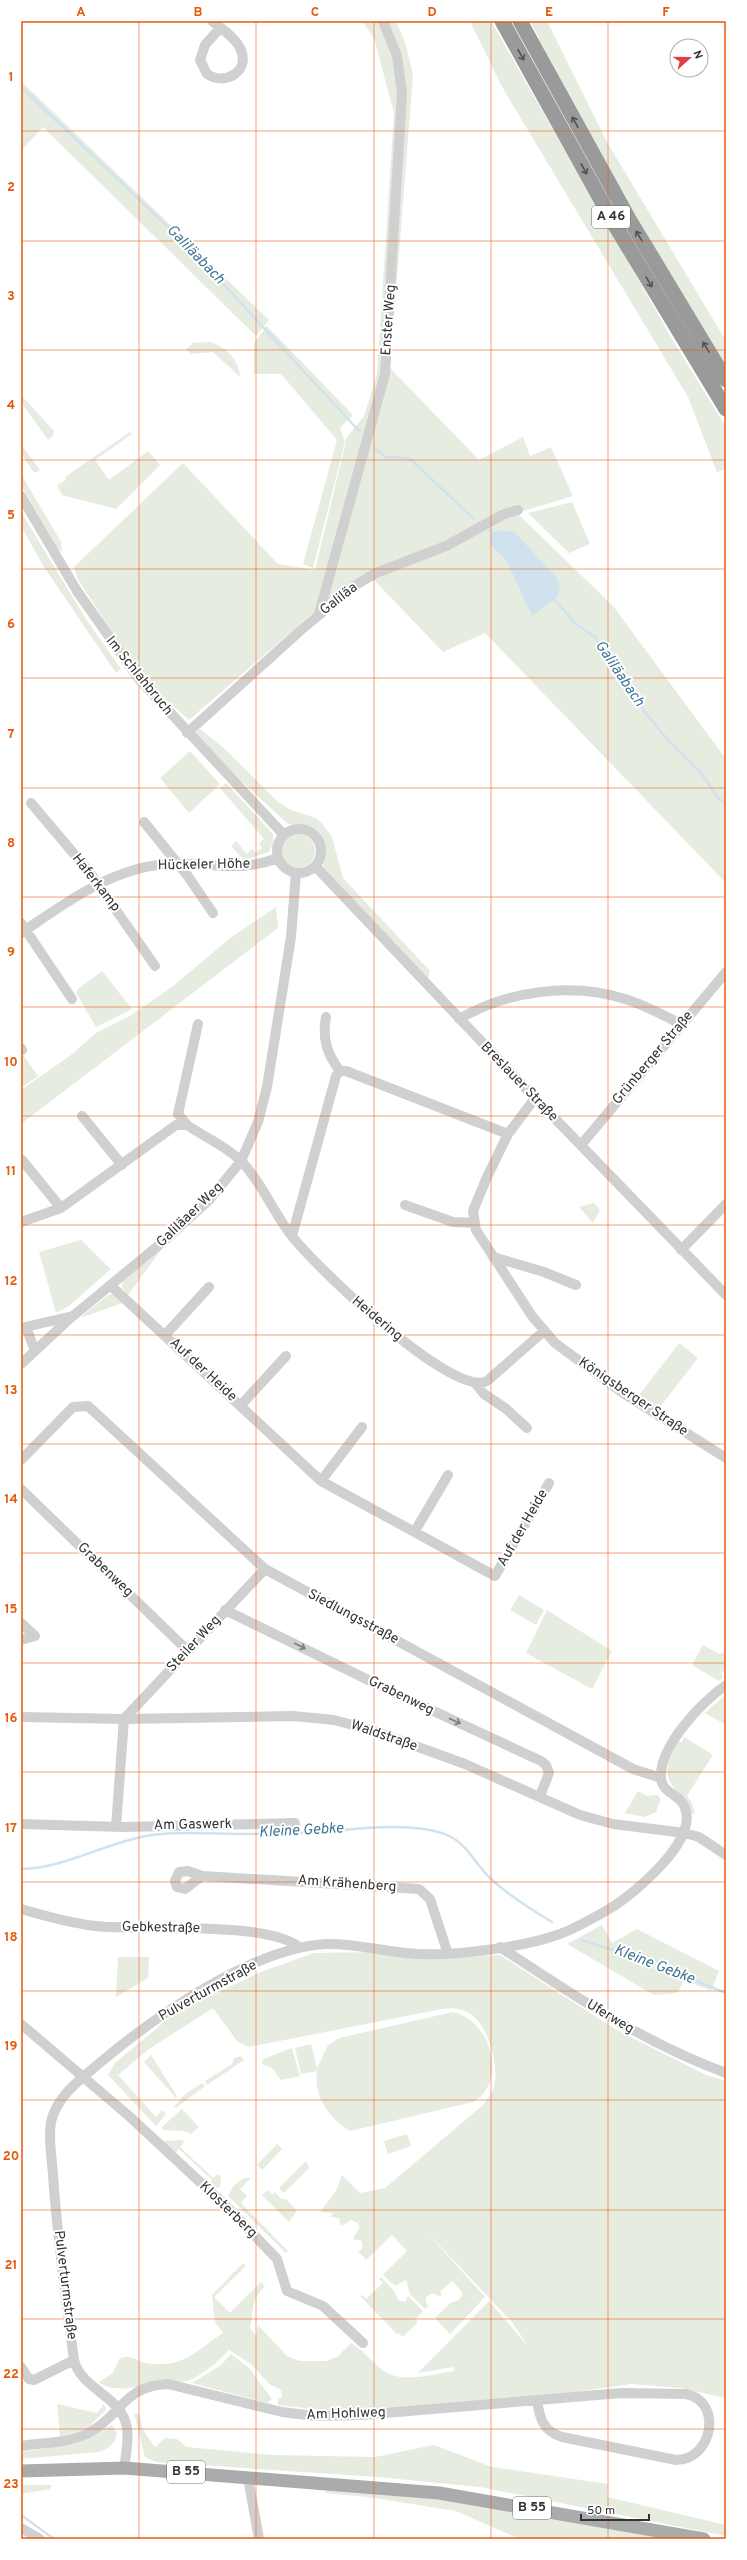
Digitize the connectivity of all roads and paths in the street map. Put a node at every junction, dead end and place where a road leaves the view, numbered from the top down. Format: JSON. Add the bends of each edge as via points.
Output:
{"nodes":[{"id":1,"x":383,"y":21,"type":"edge"},
{"id":2,"x":502,"y":21,"type":"edge"},
{"id":3,"x":520,"y":21,"type":"edge"},
{"id":4,"x":216,"y":24,"type":"edge"},
{"id":5,"x":726,"y":380,"type":"edge"},
{"id":6,"x":726,"y":409,"type":"edge"},
{"id":7,"x":21,"y":496,"type":"edge"},
{"id":8,"x":518,"y":510,"type":"dead end"},
{"id":9,"x":319,"y":614,"type":"junction"},
{"id":10,"x":187,"y":733,"type":"junction"},
{"id":11,"x":31,"y":803,"type":"dead end"},
{"id":12,"x":144,"y":822,"type":"dead end"},
{"id":13,"x":284,"y":835,"type":"junction"},
{"id":14,"x":278,"y":858,"type":"junction"},
{"id":15,"x":178,"y":863,"type":"junction"},
{"id":16,"x":315,"y":866,"type":"junction"},
{"id":17,"x":296,"y":873,"type":"junction"},
{"id":18,"x":98,"y":884,"type":"junction"},
{"id":19,"x":213,"y":913,"type":"dead end"},
{"id":20,"x":23,"y":929,"type":"edge"},
{"id":21,"x":155,"y":966,"type":"dead end"},
{"id":22,"x":726,"y":972,"type":"edge"},
{"id":23,"x":72,"y":999,"type":"dead end"},
{"id":24,"x":326,"y":1017,"type":"dead end"},
{"id":25,"x":459,"y":1019,"type":"junction"},
{"id":26,"x":198,"y":1024,"type":"dead end"},
{"id":27,"x":681,"y":1024,"type":"junction"},
{"id":28,"x":340,"y":1071,"type":"junction"},
{"id":29,"x":535,"y":1098,"type":"junction"},
{"id":30,"x":82,"y":1116,"type":"dead end"},
{"id":31,"x":187,"y":1125,"type":"junction"},
{"id":32,"x":508,"y":1134,"type":"junction"},
{"id":33,"x":581,"y":1145,"type":"junction"},
{"id":34,"x":22,"y":1160,"type":"dead end"},
{"id":35,"x":241,"y":1161,"type":"junction"},
{"id":36,"x":122,"y":1165,"type":"junction"},
{"id":37,"x":726,"y":1204,"type":"edge"},
{"id":38,"x":404,"y":1205,"type":"dead end"},
{"id":39,"x":61,"y":1208,"type":"junction"},
{"id":40,"x":21,"y":1222,"type":"edge"},
{"id":41,"x":474,"y":1224,"type":"junction"},
{"id":42,"x":292,"y":1236,"type":"junction"},
{"id":43,"x":681,"y":1250,"type":"junction"},
{"id":44,"x":493,"y":1257,"type":"junction"},
{"id":45,"x":110,"y":1285,"type":"junction"},
{"id":46,"x":576,"y":1285,"type":"dead end"},
{"id":47,"x":209,"y":1287,"type":"dead end"},
{"id":48,"x":726,"y":1295,"type":"edge"},
{"id":49,"x":73,"y":1316,"type":"junction"},
{"id":50,"x":23,"y":1328,"type":"edge"},
{"id":51,"x":544,"y":1331,"type":"junction"},
{"id":52,"x":166,"y":1334,"type":"junction"},
{"id":53,"x":35,"y":1351,"type":"junction"},
{"id":54,"x":286,"y":1356,"type":"dead end"},
{"id":55,"x":21,"y":1364,"type":"edge"},
{"id":56,"x":476,"y":1384,"type":"junction"},
{"id":57,"x":241,"y":1405,"type":"junction"},
{"id":58,"x":362,"y":1427,"type":"dead end"},
{"id":59,"x":527,"y":1428,"type":"dead end"},
{"id":60,"x":726,"y":1458,"type":"edge"},
{"id":61,"x":21,"y":1460,"type":"edge"},
{"id":62,"x":448,"y":1475,"type":"dead end"},
{"id":63,"x":321,"y":1481,"type":"junction"},
{"id":64,"x":549,"y":1483,"type":"dead end"},
{"id":65,"x":21,"y":1489,"type":"edge"},
{"id":66,"x":414,"y":1531,"type":"junction"},
{"id":67,"x":265,"y":1569,"type":"junction"},
{"id":68,"x":225,"y":1610,"type":"junction"},
{"id":69,"x":21,"y":1623,"type":"edge"},
{"id":70,"x":21,"y":1640,"type":"edge"},
{"id":71,"x":188,"y":1651,"type":"junction"},
{"id":72,"x":726,"y":1685,"type":"edge"},
{"id":73,"x":21,"y":1717,"type":"edge"},
{"id":74,"x":124,"y":1718,"type":"junction"},
{"id":75,"x":661,"y":1778,"type":"junction"},
{"id":76,"x":540,"y":1796,"type":"junction"},
{"id":77,"x":295,"y":1823,"type":"dead end"},
{"id":78,"x":21,"y":1824,"type":"edge"},
{"id":79,"x":116,"y":1827,"type":"junction"},
{"id":80,"x":685,"y":1833,"type":"junction"},
{"id":81,"x":726,"y":1855,"type":"edge"},
{"id":82,"x":202,"y":1876,"type":"dead end"},
{"id":83,"x":21,"y":1909,"type":"edge"},
{"id":84,"x":500,"y":1947,"type":"junction"},
{"id":85,"x":300,"y":1948,"type":"junction"},
{"id":86,"x":448,"y":1954,"type":"junction"},
{"id":87,"x":21,"y":2024,"type":"edge"},
{"id":88,"x":726,"y":2073,"type":"edge"},
{"id":89,"x":84,"y":2076,"type":"junction"},
{"id":90,"x":363,"y":2343,"type":"dead end"},
{"id":91,"x":74,"y":2360,"type":"junction"},
{"id":92,"x":21,"y":2367,"type":"edge"},
{"id":93,"x":537,"y":2401,"type":"junction"},
{"id":94,"x":118,"y":2407,"type":"junction"},
{"id":95,"x":21,"y":2446,"type":"edge"},
{"id":96,"x":124,"y":2468,"type":"junction"},
{"id":97,"x":21,"y":2471,"type":"edge"},
{"id":98,"x":248,"y":2478,"type":"junction"},
{"id":99,"x":21,"y":2528,"type":"edge"},
{"id":100,"x":40,"y":2539,"type":"edge"},
{"id":101,"x":259,"y":2539,"type":"edge"},
{"id":102,"x":704,"y":2539,"type":"edge"}],
"edges":[{"from":1,"to":9,"type":"street","name":"Enster Weg","via":[[397,56],[402,93],[385,374]]},
{"from":2,"to":6,"type":"highway","number":"A 46","one_way":true,"via":[[616,227]]},
{"from":5,"to":3,"type":"highway","number":"A 46","one_way":true,"via":[[629,218]]},
{"from":4,"to":4,"type":"street","via":[[200,60],[207,74],[222,80],[237,73],[243,58],[240,46]]},
{"from":7,"to":10,"type":"street","name":"Im Schlahbruch","via":[[60,564],[98,622],[145,686]]},
{"from":8,"to":9,"type":"street","name":"Galiläa","via":[[504,514],[446,546],[376,573],[354,586]]},
{"from":9,"to":10,"type":"street","name":"Galiläa"},
{"from":10,"to":13,"type":"street","name":"Im Schlahbruch"},
{"from":11,"to":18,"type":"street","name":"Haferkamp"},
{"from":12,"to":15,"type":"street"},
{"from":13,"to":14,"type":"street","via":[[277,845]]},
{"from":13,"to":16,"type":"street","via":[[298,829],[312,834],[321,852]]},
{"from":14,"to":15,"type":"street","name":"Hückeler Höhe","via":[[237,868]]},
{"from":14,"to":17,"type":"street","via":[[285,868]]},
{"from":15,"to":18,"type":"street","name":"Hückeler Höhe","via":[[134,870]]},
{"from":15,"to":19,"type":"street"},
{"from":16,"to":17,"type":"street","via":[[306,872]]},
{"from":16,"to":25,"type":"street","name":"Breslauer Straße"},
{"from":17,"to":35,"type":"street","name":"Galiläaer Weg","via":[[291,938],[267,1088],[258,1122]]},
{"from":18,"to":20,"type":"street","name":"Hückeler Höhe"},
{"from":18,"to":21,"type":"street","name":"Haferkamp"},
{"from":20,"to":23,"type":"street"},
{"from":22,"to":27,"type":"street","name":"Grünberger Straße"},
{"from":24,"to":28,"type":"street","via":[[326,1047]]},
{"from":25,"to":27,"type":"street","via":[[475,1010],[519,995],[565,992],[608,995],[624,999]]},
{"from":25,"to":29,"type":"street","name":"Breslauer Straße"},
{"from":26,"to":31,"type":"street","via":[[178,1114]]},
{"from":27,"to":33,"type":"street","name":"Grünberger Straße"},
{"from":28,"to":32,"type":"street","via":[[346,1071]]},
{"from":28,"to":42,"type":"street","via":[[336,1076],[324,1117]]},
{"from":29,"to":32,"type":"street"},
{"from":29,"to":33,"type":"street","name":"Breslauer Straße"},
{"from":30,"to":36,"type":"street"},
{"from":31,"to":35,"type":"street","name":"Heidering"},
{"from":31,"to":36,"type":"street","via":[[176,1125]]},
{"from":32,"to":41,"type":"street","via":[[476,1201]]},
{"from":33,"to":43,"type":"street","name":"Breslauer Straße"},
{"from":34,"to":39,"type":"street"},
{"from":35,"to":42,"type":"street","name":"Heidering"},
{"from":35,"to":45,"type":"street","name":"Galiläaer Weg","via":[[209,1200]]},
{"from":36,"to":39,"type":"street"},
{"from":37,"to":43,"type":"street"},
{"from":38,"to":41,"type":"street","via":[[453,1222]]},
{"from":39,"to":40,"type":"street"},
{"from":41,"to":44,"type":"street"},
{"from":42,"to":56,"type":"street","name":"Heidering","via":[[326,1273],[386,1328],[414,1349],[461,1378]]},
{"from":43,"to":48,"type":"street","name":"Breslauer Straße"},
{"from":44,"to":46,"type":"street","via":[[544,1272]]},
{"from":44,"to":51,"type":"street"},
{"from":45,"to":49,"type":"street","name":"Galiläaer Weg"},
{"from":45,"to":52,"type":"street","name":"Auf der Heide"},
{"from":47,"to":52,"type":"street","name":"Auf der Heide"},
{"from":49,"to":50,"type":"street"},
{"from":49,"to":53,"type":"street","name":"Galiläaer Weg"},
{"from":50,"to":53,"type":"street"},
{"from":51,"to":56,"type":"street","via":[[487,1381]]},
{"from":51,"to":60,"type":"street","name":"Königsberger Straße","via":[[564,1350],[623,1393]]},
{"from":52,"to":57,"type":"street","name":"Auf der Heide"},
{"from":53,"to":55,"type":"street","name":"Galiläaer Weg"},
{"from":54,"to":57,"type":"street","name":"Auf der Heide"},
{"from":56,"to":59,"type":"street","name":"Heidering","via":[[484,1394],[505,1408]]},
{"from":57,"to":63,"type":"street","name":"Auf der Heide"},
{"from":58,"to":63,"type":"street"},
{"from":61,"to":67,"type":"street","name":"Siedlungsstraße","via":[[73,1407],[81,1405],[94,1409]]},
{"from":62,"to":66,"type":"street"},
{"from":63,"to":66,"type":"street","name":"Auf der Heide"},
{"from":64,"to":66,"type":"street","name":"Auf der Heide","via":[[495,1576]]},
{"from":65,"to":71,"type":"street","name":"Grabenweg"},
{"from":67,"to":68,"type":"street","name":"Steiler Weg"},
{"from":67,"to":75,"type":"street","name":"Siedlungsstraße","via":[[633,1769]]},
{"from":68,"to":71,"type":"street","name":"Steiler Weg"},
{"from":68,"to":76,"type":"street","name":"Grabenweg","one_way":true,"via":[[544,1763],[549,1773]]},
{"from":69,"to":70,"type":"street","via":[[35,1636]]},
{"from":71,"to":74,"type":"street","name":"Steiler Weg"},
{"from":72,"to":75,"type":"street","via":[[700,1706],[684,1724],[665,1760]]},
{"from":73,"to":74,"type":"street","name":"Waldstraße"},
{"from":74,"to":76,"type":"street","name":"Waldstraße","via":[[293,1716],[334,1720],[371,1730],[465,1764]]},
{"from":74,"to":79,"type":"street"},
{"from":75,"to":80,"type":"street","via":[[666,1790],[681,1800],[685,1808]]},
{"from":76,"to":80,"type":"street","name":"Waldstraße","via":[[598,1821]]},
{"from":77,"to":79,"type":"street","name":"Am Gaswerk"},
{"from":78,"to":79,"type":"street","name":"Am Gaswerk"},
{"from":80,"to":81,"type":"street","name":"Waldstraße","via":[[699,1837]]},
{"from":80,"to":84,"type":"street","name":"Pulverturmstraße","via":[[655,1871],[611,1907],[555,1936]]},
{"from":82,"to":86,"type":"street","name":"Am Krähenberg","via":[[419,1889],[430,1899]]},
{"from":83,"to":85,"type":"street","name":"Gebkestraße","via":[[55,1919],[96,1926],[256,1932],[289,1940]]},
{"from":84,"to":86,"type":"street","name":"Pulverturmstraße"},
{"from":84,"to":88,"type":"street","name":"Uferweg","via":[[628,2029],[676,2054]]},
{"from":85,"to":86,"type":"street","name":"Pulverturmstraße","via":[[335,1944],[416,1954]]},
{"from":85,"to":89,"type":"street","name":"Pulverturmstraße","via":[[267,1958],[175,2006],[134,2035]]},
{"from":87,"to":89,"type":"street"},
{"from":89,"to":90,"type":"street","name":"Klosterberg","via":[[228,2208],[275,2256],[286,2291],[323,2306]]},
{"from":89,"to":91,"type":"street","name":"Pulverturmstraße","via":[[60,2101],[54,2112],[50,2132],[54,2197]]},
{"from":91,"to":92,"type":"street","via":[[34,2380],[28,2378]]},
{"from":91,"to":94,"type":"street","name":"Pulverturmstraße","via":[[82,2378]]},
{"from":93,"to":93,"type":"street","name":"Am Hohlweg","via":[[635,2393],[692,2395],[702,2402],[707,2411],[706,2437],[696,2453],[688,2458],[676,2460],[578,2440],[556,2435],[548,2430],[540,2418]]},
{"from":93,"to":94,"type":"street","name":"Am Hohlweg","via":[[362,2415],[308,2416],[168,2384],[142,2388]]},
{"from":94,"to":95,"type":"street","name":"Am Hohlweg","via":[[90,2432],[81,2436]]},
{"from":94,"to":96,"type":"street","name":"Pulverturmstraße","via":[[127,2427]]},
{"from":96,"to":97,"type":"main road","number":"B 55"},
{"from":96,"to":98,"type":"main road","number":"B 55"},
{"from":98,"to":101,"type":"street"},
{"from":98,"to":102,"type":"main road","number":"B 55","via":[[440,2493]]},
{"from":99,"to":100,"type":"street"}]}
